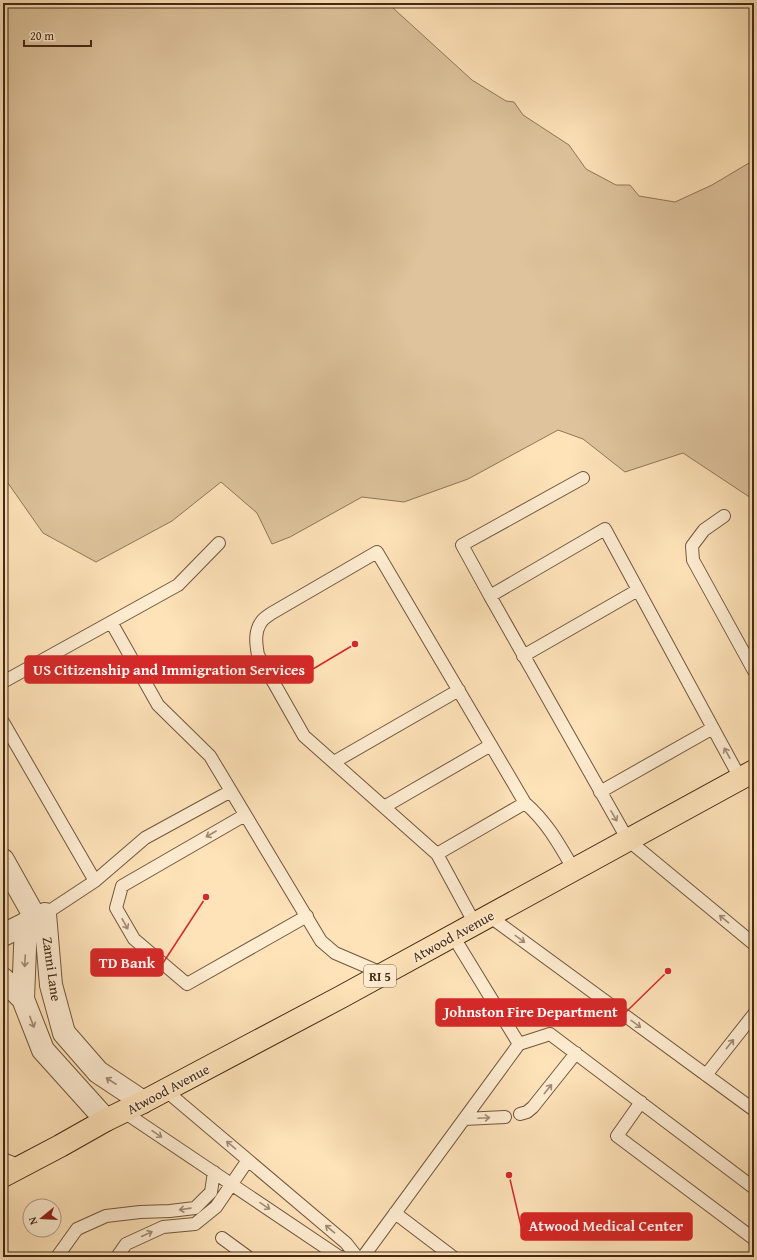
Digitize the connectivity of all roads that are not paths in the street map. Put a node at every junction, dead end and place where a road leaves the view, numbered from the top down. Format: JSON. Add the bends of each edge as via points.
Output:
{"nodes":[{"id":1,"x":583,"y":478,"type":"dead end"},
{"id":2,"x":724,"y":516,"type":"dead end"},
{"id":3,"x":219,"y":543,"type":"dead end"},
{"id":4,"x":638,"y":590,"type":"junction"},
{"id":5,"x":490,"y":596,"type":"junction"},
{"id":6,"x":111,"y":622,"type":"junction"},
{"id":7,"x":523,"y":656,"type":"junction"},
{"id":8,"x":754,"y":671,"type":"edge"},
{"id":9,"x":3,"y":682,"type":"edge"},
{"id":10,"x":459,"y":690,"type":"junction"},
{"id":11,"x":3,"y":722,"type":"edge"},
{"id":12,"x":713,"y":728,"type":"junction"},
{"id":13,"x":491,"y":745,"type":"junction"},
{"id":14,"x":334,"y":762,"type":"junction"},
{"id":15,"x":747,"y":775,"type":"edge"},
{"id":16,"x":231,"y":791,"type":"junction"},
{"id":17,"x":600,"y":792,"type":"junction"},
{"id":18,"x":525,"y":803,"type":"junction"},
{"id":19,"x":384,"y":807,"type":"junction"},
{"id":20,"x":245,"y":815,"type":"junction"},
{"id":21,"x":628,"y":840,"type":"junction"},
{"id":22,"x":437,"y":854,"type":"junction"},
{"id":23,"x":4,"y":865,"type":"edge"},
{"id":24,"x":574,"y":870,"type":"junction"},
{"id":25,"x":95,"y":881,"type":"junction"},
{"id":26,"x":307,"y":916,"type":"junction"},
{"id":27,"x":36,"y":919,"type":"junction"},
{"id":28,"x":482,"y":920,"type":"junction"},
{"id":29,"x":3,"y":935,"type":"edge"},
{"id":30,"x":453,"y":936,"type":"junction"},
{"id":31,"x":754,"y":944,"type":"edge"},
{"id":32,"x":384,"y":974,"type":"junction"},
{"id":33,"x":3,"y":979,"type":"edge"},
{"id":34,"x":23,"y":999,"type":"junction"},
{"id":35,"x":754,"y":1014,"type":"edge"},
{"id":36,"x":518,"y":1044,"type":"junction"},
{"id":37,"x":576,"y":1054,"type":"junction"},
{"id":38,"x":706,"y":1075,"type":"junction"},
{"id":39,"x":165,"y":1090,"type":"junction"},
{"id":40,"x":144,"y":1102,"type":"junction"},
{"id":41,"x":641,"y":1102,"type":"junction"},
{"id":42,"x":754,"y":1110,"type":"edge"},
{"id":43,"x":520,"y":1114,"type":"dead end"},
{"id":44,"x":115,"y":1116,"type":"junction"},
{"id":45,"x":505,"y":1117,"type":"dead end"},
{"id":46,"x":464,"y":1119,"type":"junction"},
{"id":47,"x":248,"y":1160,"type":"junction"},
{"id":48,"x":9,"y":1167,"type":"edge"},
{"id":49,"x":214,"y":1172,"type":"junction"},
{"id":50,"x":232,"y":1184,"type":"junction"},
{"id":51,"x":754,"y":1188,"type":"edge"},
{"id":52,"x":395,"y":1213,"type":"junction"},
{"id":53,"x":222,"y":1238,"type":"dead end"},
{"id":54,"x":754,"y":1239,"type":"edge"},
{"id":55,"x":57,"y":1257,"type":"edge"},
{"id":56,"x":117,"y":1257,"type":"edge"},
{"id":57,"x":248,"y":1257,"type":"edge"},
{"id":58,"x":342,"y":1257,"type":"edge"},
{"id":59,"x":357,"y":1257,"type":"edge"},
{"id":60,"x":363,"y":1257,"type":"edge"},
{"id":61,"x":453,"y":1257,"type":"edge"}],
"edges":[{"from":1,"to":5,"type":"lane","via":[[462,545]]},
{"from":2,"to":8,"type":"lane","via":[[704,530],[692,546],[693,560]]},
{"from":3,"to":6,"type":"lane","via":[[178,585]]},
{"from":4,"to":5,"type":"lane","via":[[605,529]]},
{"from":4,"to":7,"type":"lane"},
{"from":4,"to":12,"type":"lane"},
{"from":5,"to":7,"type":"lane"},
{"from":6,"to":9,"type":"lane"},
{"from":6,"to":16,"type":"lane","via":[[158,705],[210,756]]},
{"from":7,"to":17,"type":"lane"},
{"from":10,"to":13,"type":"lane"},
{"from":10,"to":14,"type":"lane"},
{"from":10,"to":14,"type":"lane","via":[[377,552],[272,612],[262,621],[257,632],[258,656],[304,736]]},
{"from":11,"to":25,"type":"lane"},
{"from":15,"to":12,"type":"lane","one_way":true},
{"from":12,"to":17,"type":"lane"},
{"from":13,"to":18,"type":"lane"},
{"from":13,"to":19,"type":"lane"},
{"from":14,"to":19,"type":"lane"},
{"from":15,"to":21,"type":"main road","name":"Atwood Avenue","number":"RI 5"},
{"from":16,"to":20,"type":"lane"},
{"from":16,"to":25,"type":"lane","via":[[145,838]]},
{"from":17,"to":21,"type":"lane","one_way":true},
{"from":18,"to":22,"type":"lane"},
{"from":18,"to":24,"type":"lane","via":[[546,824]]},
{"from":19,"to":22,"type":"lane"},
{"from":20,"to":26,"type":"lane"},
{"from":20,"to":26,"type":"lane","one_way":true,"via":[[122,886],[116,908],[134,939],[187,984]]},
{"from":21,"to":24,"type":"main road","name":"Atwood Avenue","number":"RI 5"},
{"from":31,"to":21,"type":"lane","one_way":true},
{"from":22,"to":28,"type":"lane"},
{"from":23,"to":27,"type":"street"},
{"from":24,"to":28,"type":"main road","name":"Atwood Avenue","number":"RI 5"},
{"from":25,"to":27,"type":"lane"},
{"from":26,"to":32,"type":"lane","via":[[321,941],[335,953]]},
{"from":27,"to":29,"type":"street","name":"Zanni Lane"},
{"from":27,"to":34,"type":"street","name":"Zanni Lane","one_way":true},
{"from":40,"to":27,"type":"street","name":"Zanni Lane","one_way":true,"via":[[98,1072],[64,1033]]},
{"from":28,"to":30,"type":"main road","name":"Atwood Avenue","number":"RI 5"},
{"from":28,"to":38,"type":"lane","one_way":true},
{"from":30,"to":32,"type":"main road","name":"Atwood Avenue","number":"RI 5"},
{"from":30,"to":36,"type":"lane"},
{"from":32,"to":39,"type":"main road","name":"Atwood Avenue","number":"RI 5"},
{"from":33,"to":34,"type":"street","name":"Zanni Lane"},
{"from":34,"to":44,"type":"street","name":"Zanni Lane","one_way":true,"via":[[43,1050]]},
{"from":38,"to":35,"type":"lane","one_way":true},
{"from":36,"to":37,"type":"lane","via":[[550,1034]]},
{"from":36,"to":46,"type":"lane"},
{"from":37,"to":41,"type":"lane"},
{"from":43,"to":37,"type":"lane","one_way":true,"via":[[533,1107]]},
{"from":38,"to":42,"type":"lane"},
{"from":39,"to":40,"type":"main road","name":"Atwood Avenue","number":"RI 5"},
{"from":47,"to":39,"type":"lane","one_way":true},
{"from":40,"to":44,"type":"main road","name":"Atwood Avenue","number":"RI 5"},
{"from":41,"to":51,"type":"lane"},
{"from":41,"to":54,"type":"lane","via":[[617,1136]]},
{"from":44,"to":48,"type":"main road","name":"Atwood Avenue","number":"RI 5","via":[[60,1146]]},
{"from":44,"to":49,"type":"lane","one_way":true},
{"from":46,"to":45,"type":"lane","one_way":true},
{"from":46,"to":52,"type":"lane"},
{"from":47,"to":50,"type":"lane"},
{"from":59,"to":47,"type":"lane","one_way":true,"via":[[346,1242]]},
{"from":49,"to":50,"type":"lane"},
{"from":49,"to":55,"type":"lane","one_way":true,"via":[[211,1192],[195,1208],[106,1216],[77,1229]]},
{"from":56,"to":50,"type":"lane","one_way":true,"via":[[126,1244],[163,1227],[195,1224],[216,1207]]},
{"from":50,"to":58,"type":"lane","one_way":true},
{"from":52,"to":60,"type":"lane"},
{"from":52,"to":61,"type":"lane"},
{"from":53,"to":57,"type":"lane"}]}
